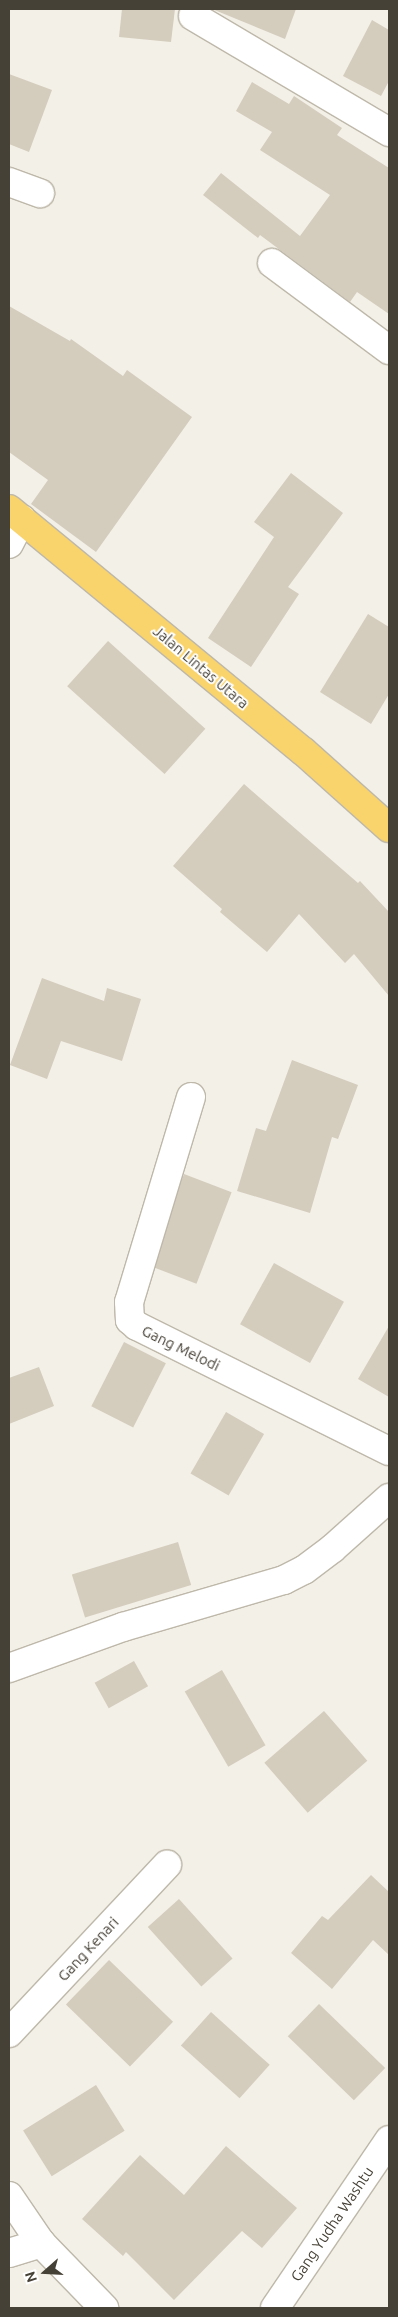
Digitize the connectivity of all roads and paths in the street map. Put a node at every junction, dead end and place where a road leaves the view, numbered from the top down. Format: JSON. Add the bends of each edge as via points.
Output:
{"nodes":[{"id":1,"x":193,"y":16,"type":"dead end"},
{"id":2,"x":384,"y":129,"type":"edge"},
{"id":3,"x":9,"y":182,"type":"edge"},
{"id":4,"x":40,"y":194,"type":"dead end"},
{"id":5,"x":272,"y":263,"type":"dead end"},
{"id":6,"x":389,"y":350,"type":"edge"},
{"id":7,"x":15,"y":514,"type":"edge"},
{"id":8,"x":9,"y":544,"type":"edge"},
{"id":9,"x":389,"y":828,"type":"edge"},
{"id":10,"x":192,"y":1097,"type":"dead end"},
{"id":11,"x":389,"y":1451,"type":"edge"},
{"id":12,"x":389,"y":1498,"type":"edge"},
{"id":13,"x":9,"y":1668,"type":"edge"},
{"id":14,"x":166,"y":1865,"type":"dead end"},
{"id":15,"x":9,"y":2033,"type":"edge"},
{"id":16,"x":389,"y":2140,"type":"edge"},
{"id":17,"x":9,"y":2196,"type":"edge"},
{"id":18,"x":41,"y":2243,"type":"junction"},
{"id":19,"x":9,"y":2253,"type":"edge"},
{"id":20,"x":104,"y":2308,"type":"edge"},
{"id":21,"x":275,"y":2308,"type":"edge"}],
"edges":[{"from":1,"to":2,"type":"street"},
{"from":3,"to":4,"type":"street"},
{"from":5,"to":6,"type":"street"},
{"from":7,"to":8,"type":"street"},
{"from":7,"to":9,"type":"highway","name":"Jalan Lintas Utara","via":[[304,752]]},
{"from":10,"to":11,"type":"street","name":"Gang Melodi","via":[[129,1302],[130,1320]]},
{"from":12,"to":13,"type":"street","via":[[334,1548],[284,1580],[123,1627]]},
{"from":14,"to":15,"type":"street","name":"Gang Kenari"},
{"from":16,"to":21,"type":"street","name":"Gang Yudha Washtu"},
{"from":17,"to":18,"type":"street"},
{"from":18,"to":19,"type":"street"},
{"from":18,"to":20,"type":"street"}]}
